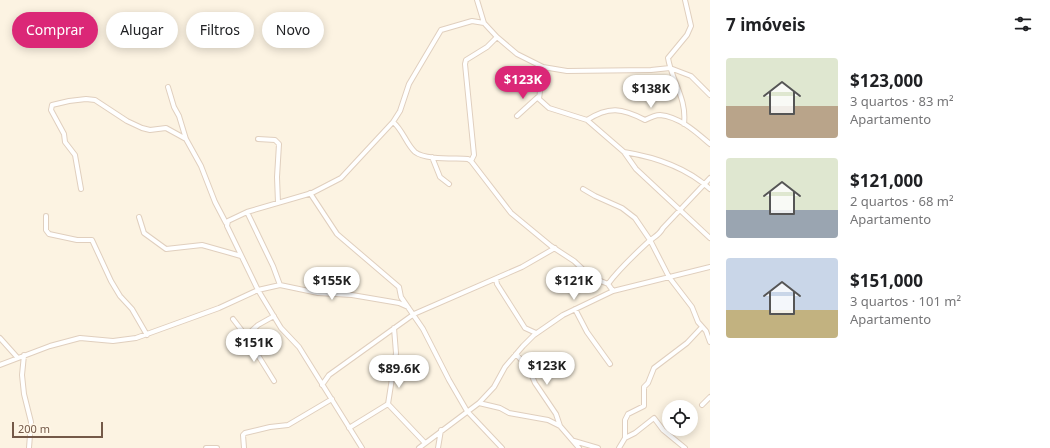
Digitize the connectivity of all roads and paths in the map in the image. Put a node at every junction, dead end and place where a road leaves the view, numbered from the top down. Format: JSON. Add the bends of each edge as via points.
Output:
{"nodes":[{"id":1,"x":477,"y":0,"type":"edge"},
{"id":2,"x":685,"y":0,"type":"edge"},
{"id":3,"x":484,"y":23,"type":"junction"},
{"id":4,"x":497,"y":37,"type":"junction"},
{"id":5,"x":543,"y":67,"type":"junction"},
{"id":6,"x":670,"y":68,"type":"junction"},
{"id":7,"x":168,"y":87,"type":"dead end"},
{"id":8,"x":710,"y":95,"type":"edge"},
{"id":9,"x":540,"y":96,"type":"junction"},
{"id":10,"x":517,"y":116,"type":"dead end"},
{"id":11,"x":587,"y":120,"type":"junction"},
{"id":12,"x":393,"y":122,"type":"junction"},
{"id":13,"x":684,"y":124,"type":"junction"},
{"id":14,"x":186,"y":139,"type":"junction"},
{"id":15,"x":258,"y":139,"type":"dead end"},
{"id":16,"x":710,"y":144,"type":"edge"},
{"id":17,"x":624,"y":152,"type":"junction"},
{"id":18,"x":432,"y":157,"type":"junction"},
{"id":19,"x":471,"y":161,"type":"junction"},
{"id":20,"x":710,"y":178,"type":"edge"},
{"id":21,"x":703,"y":183,"type":"junction"},
{"id":22,"x":449,"y":184,"type":"dead end"},
{"id":23,"x":583,"y":188,"type":"dead end"},
{"id":24,"x":81,"y":189,"type":"dead end"},
{"id":25,"x":710,"y":189,"type":"edge"},
{"id":26,"x":310,"y":193,"type":"junction"},
{"id":27,"x":278,"y":203,"type":"junction"},
{"id":28,"x":680,"y":210,"type":"junction"},
{"id":29,"x":247,"y":212,"type":"junction"},
{"id":30,"x":46,"y":216,"type":"dead end"},
{"id":31,"x":139,"y":217,"type":"dead end"},
{"id":32,"x":226,"y":223,"type":"junction"},
{"id":33,"x":710,"y":238,"type":"edge"},
{"id":34,"x":650,"y":240,"type":"junction"},
{"id":35,"x":555,"y":248,"type":"junction"},
{"id":36,"x":241,"y":256,"type":"junction"},
{"id":37,"x":710,"y":267,"type":"edge"},
{"id":38,"x":669,"y":277,"type":"junction"},
{"id":39,"x":496,"y":279,"type":"junction"},
{"id":40,"x":608,"y":284,"type":"junction"},
{"id":41,"x":280,"y":285,"type":"junction"},
{"id":42,"x":258,"y":290,"type":"junction"},
{"id":43,"x":613,"y":291,"type":"junction"},
{"id":44,"x":408,"y":307,"type":"junction"},
{"id":45,"x":575,"y":309,"type":"junction"},
{"id":46,"x":414,"y":314,"type":"junction"},
{"id":47,"x":274,"y":316,"type":"junction"},
{"id":48,"x":233,"y":319,"type":"dead end"},
{"id":49,"x":702,"y":327,"type":"junction"},
{"id":50,"x":394,"y":328,"type":"junction"},
{"id":51,"x":536,"y":334,"type":"junction"},
{"id":52,"x":147,"y":335,"type":"junction"},
{"id":53,"x":246,"y":336,"type":"junction"},
{"id":54,"x":0,"y":338,"type":"edge"},
{"id":55,"x":710,"y":342,"type":"edge"},
{"id":56,"x":516,"y":354,"type":"junction"},
{"id":57,"x":24,"y":355,"type":"junction"},
{"id":58,"x":17,"y":357,"type":"junction"},
{"id":59,"x":610,"y":364,"type":"dead end"},
{"id":60,"x":0,"y":365,"type":"edge"},
{"id":61,"x":274,"y":381,"type":"dead end"},
{"id":62,"x":322,"y":385,"type":"junction"},
{"id":63,"x":710,"y":397,"type":"edge"},
{"id":64,"x":332,"y":399,"type":"junction"},
{"id":65,"x":479,"y":403,"type":"junction"},
{"id":66,"x":388,"y":404,"type":"junction"},
{"id":67,"x":702,"y":405,"type":"dead end"},
{"id":68,"x":467,"y":411,"type":"junction"},
{"id":69,"x":560,"y":426,"type":"junction"},
{"id":70,"x":350,"y":428,"type":"junction"},
{"id":71,"x":441,"y":430,"type":"junction"},
{"id":72,"x":625,"y":438,"type":"junction"},
{"id":73,"x":574,"y":441,"type":"junction"},
{"id":74,"x":425,"y":443,"type":"junction"},
{"id":75,"x":29,"y":448,"type":"edge"},
{"id":76,"x":206,"y":448,"type":"edge"},
{"id":77,"x":217,"y":448,"type":"edge"},
{"id":78,"x":244,"y":448,"type":"edge"},
{"id":79,"x":362,"y":448,"type":"edge"},
{"id":80,"x":419,"y":448,"type":"edge"},
{"id":81,"x":438,"y":448,"type":"edge"},
{"id":82,"x":502,"y":448,"type":"edge"},
{"id":83,"x":579,"y":448,"type":"edge"},
{"id":84,"x":597,"y":448,"type":"edge"},
{"id":85,"x":619,"y":448,"type":"edge"},
{"id":86,"x":685,"y":448,"type":"edge"}],
"edges":[{"from":1,"to":3,"type":"street"},
{"from":2,"to":6,"type":"street","via":[[691,26],[687,35],[668,58]]},
{"from":3,"to":4,"type":"street"},
{"from":3,"to":12,"type":"street","via":[[472,21],[441,30],[409,84],[400,111]]},
{"from":4,"to":5,"type":"street","via":[[517,54]]},
{"from":4,"to":19,"type":"street","via":[[487,47],[466,60],[465,64],[474,155]]},
{"from":5,"to":6,"type":"street","via":[[567,70]]},
{"from":5,"to":9,"type":"street"},
{"from":6,"to":8,"type":"street","via":[[691,76]]},
{"from":6,"to":13,"type":"street","via":[[686,110]]},
{"from":7,"to":14,"type":"street"},
{"from":9,"to":10,"type":"street"},
{"from":9,"to":11,"type":"street","via":[[539,99],[549,108]]},
{"from":11,"to":13,"type":"street","via":[[612,109],[628,111],[645,120],[659,115]]},
{"from":11,"to":17,"type":"street"},
{"from":12,"to":18,"type":"street","via":[[415,152]]},
{"from":12,"to":26,"type":"street","via":[[341,178]]},
{"from":13,"to":16,"type":"street"},
{"from":14,"to":24,"type":"street","via":[[166,128],[142,128],[95,100],[86,99],[52,105],[51,110],[64,134],[65,142],[75,155]]},
{"from":14,"to":32,"type":"street"},
{"from":15,"to":27,"type":"street","via":[[275,140],[279,144]]},
{"from":17,"to":21,"type":"street","via":[[650,156],[684,171]]},
{"from":17,"to":28,"type":"street","via":[[636,169]]},
{"from":18,"to":19,"type":"street"},
{"from":18,"to":22,"type":"street","via":[[440,177]]},
{"from":19,"to":35,"type":"street","via":[[511,213]]},
{"from":20,"to":21,"type":"street"},
{"from":21,"to":25,"type":"street"},
{"from":21,"to":28,"type":"street"},
{"from":23,"to":34,"type":"street","via":[[622,208],[635,218]]},
{"from":26,"to":27,"type":"street"},
{"from":26,"to":44,"type":"street","via":[[337,234],[399,287],[401,297]]},
{"from":27,"to":29,"type":"street"},
{"from":28,"to":33,"type":"street"},
{"from":28,"to":34,"type":"street","via":[[659,236]]},
{"from":29,"to":32,"type":"street"},
{"from":29,"to":41,"type":"street"},
{"from":30,"to":52,"type":"street","via":[[46,230],[49,234],[77,240],[92,240],[111,281]]},
{"from":31,"to":36,"type":"street","via":[[144,233],[166,249],[202,245]]},
{"from":32,"to":36,"type":"street"},
{"from":34,"to":38,"type":"street"},
{"from":34,"to":40,"type":"street","via":[[619,269]]},
{"from":35,"to":39,"type":"street"},
{"from":35,"to":40,"type":"street","via":[[591,277]]},
{"from":36,"to":42,"type":"street"},
{"from":37,"to":38,"type":"street"},
{"from":38,"to":43,"type":"street"},
{"from":38,"to":49,"type":"street","via":[[692,307]]},
{"from":39,"to":46,"type":"street"},
{"from":39,"to":51,"type":"street","via":[[525,328]]},
{"from":40,"to":43,"type":"street"},
{"from":41,"to":42,"type":"street"},
{"from":41,"to":44,"type":"street","via":[[318,292],[352,294],[400,303]]},
{"from":42,"to":47,"type":"street"},
{"from":42,"to":52,"type":"street","via":[[220,308]]},
{"from":43,"to":45,"type":"street"},
{"from":44,"to":46,"type":"street"},
{"from":45,"to":51,"type":"street"},
{"from":45,"to":59,"type":"street","via":[[587,332]]},
{"from":46,"to":50,"type":"street"},
{"from":46,"to":68,"type":"street"},
{"from":47,"to":53,"type":"street"},
{"from":47,"to":62,"type":"street","via":[[299,347]]},
{"from":48,"to":53,"type":"street"},
{"from":49,"to":55,"type":"street"},
{"from":49,"to":72,"type":"street","via":[[687,343],[654,368],[648,383],[644,386],[644,406],[628,414],[625,420]]},
{"from":50,"to":62,"type":"street","via":[[329,375]]},
{"from":50,"to":66,"type":"street","via":[[396,354]]},
{"from":51,"to":56,"type":"street"},
{"from":52,"to":57,"type":"street","via":[[120,341],[80,338]]},
{"from":53,"to":61,"type":"street"},
{"from":54,"to":58,"type":"street"},
{"from":56,"to":65,"type":"street","via":[[505,366],[494,387]]},
{"from":56,"to":69,"type":"street","via":[[526,364],[535,383],[556,414]]},
{"from":57,"to":58,"type":"street"},
{"from":57,"to":75,"type":"street","via":[[24,394],[31,422]]},
{"from":58,"to":60,"type":"street"},
{"from":62,"to":64,"type":"street"},
{"from":63,"to":67,"type":"street"},
{"from":64,"to":70,"type":"street"},
{"from":64,"to":78,"type":"street","via":[[290,424],[256,429],[244,434]]},
{"from":65,"to":68,"type":"street"},
{"from":65,"to":69,"type":"street","via":[[509,413],[548,420]]},
{"from":66,"to":70,"type":"street"},
{"from":66,"to":74,"type":"street"},
{"from":68,"to":71,"type":"street"},
{"from":68,"to":82,"type":"street"},
{"from":69,"to":73,"type":"street"},
{"from":70,"to":79,"type":"street"},
{"from":71,"to":74,"type":"street"},
{"from":71,"to":81,"type":"street"},
{"from":72,"to":85,"type":"street"},
{"from":72,"to":86,"type":"street","via":[[654,418],[663,430]]},
{"from":73,"to":83,"type":"street"},
{"from":73,"to":84,"type":"street"},
{"from":74,"to":80,"type":"street"},
{"from":76,"to":77,"type":"street"}]}
